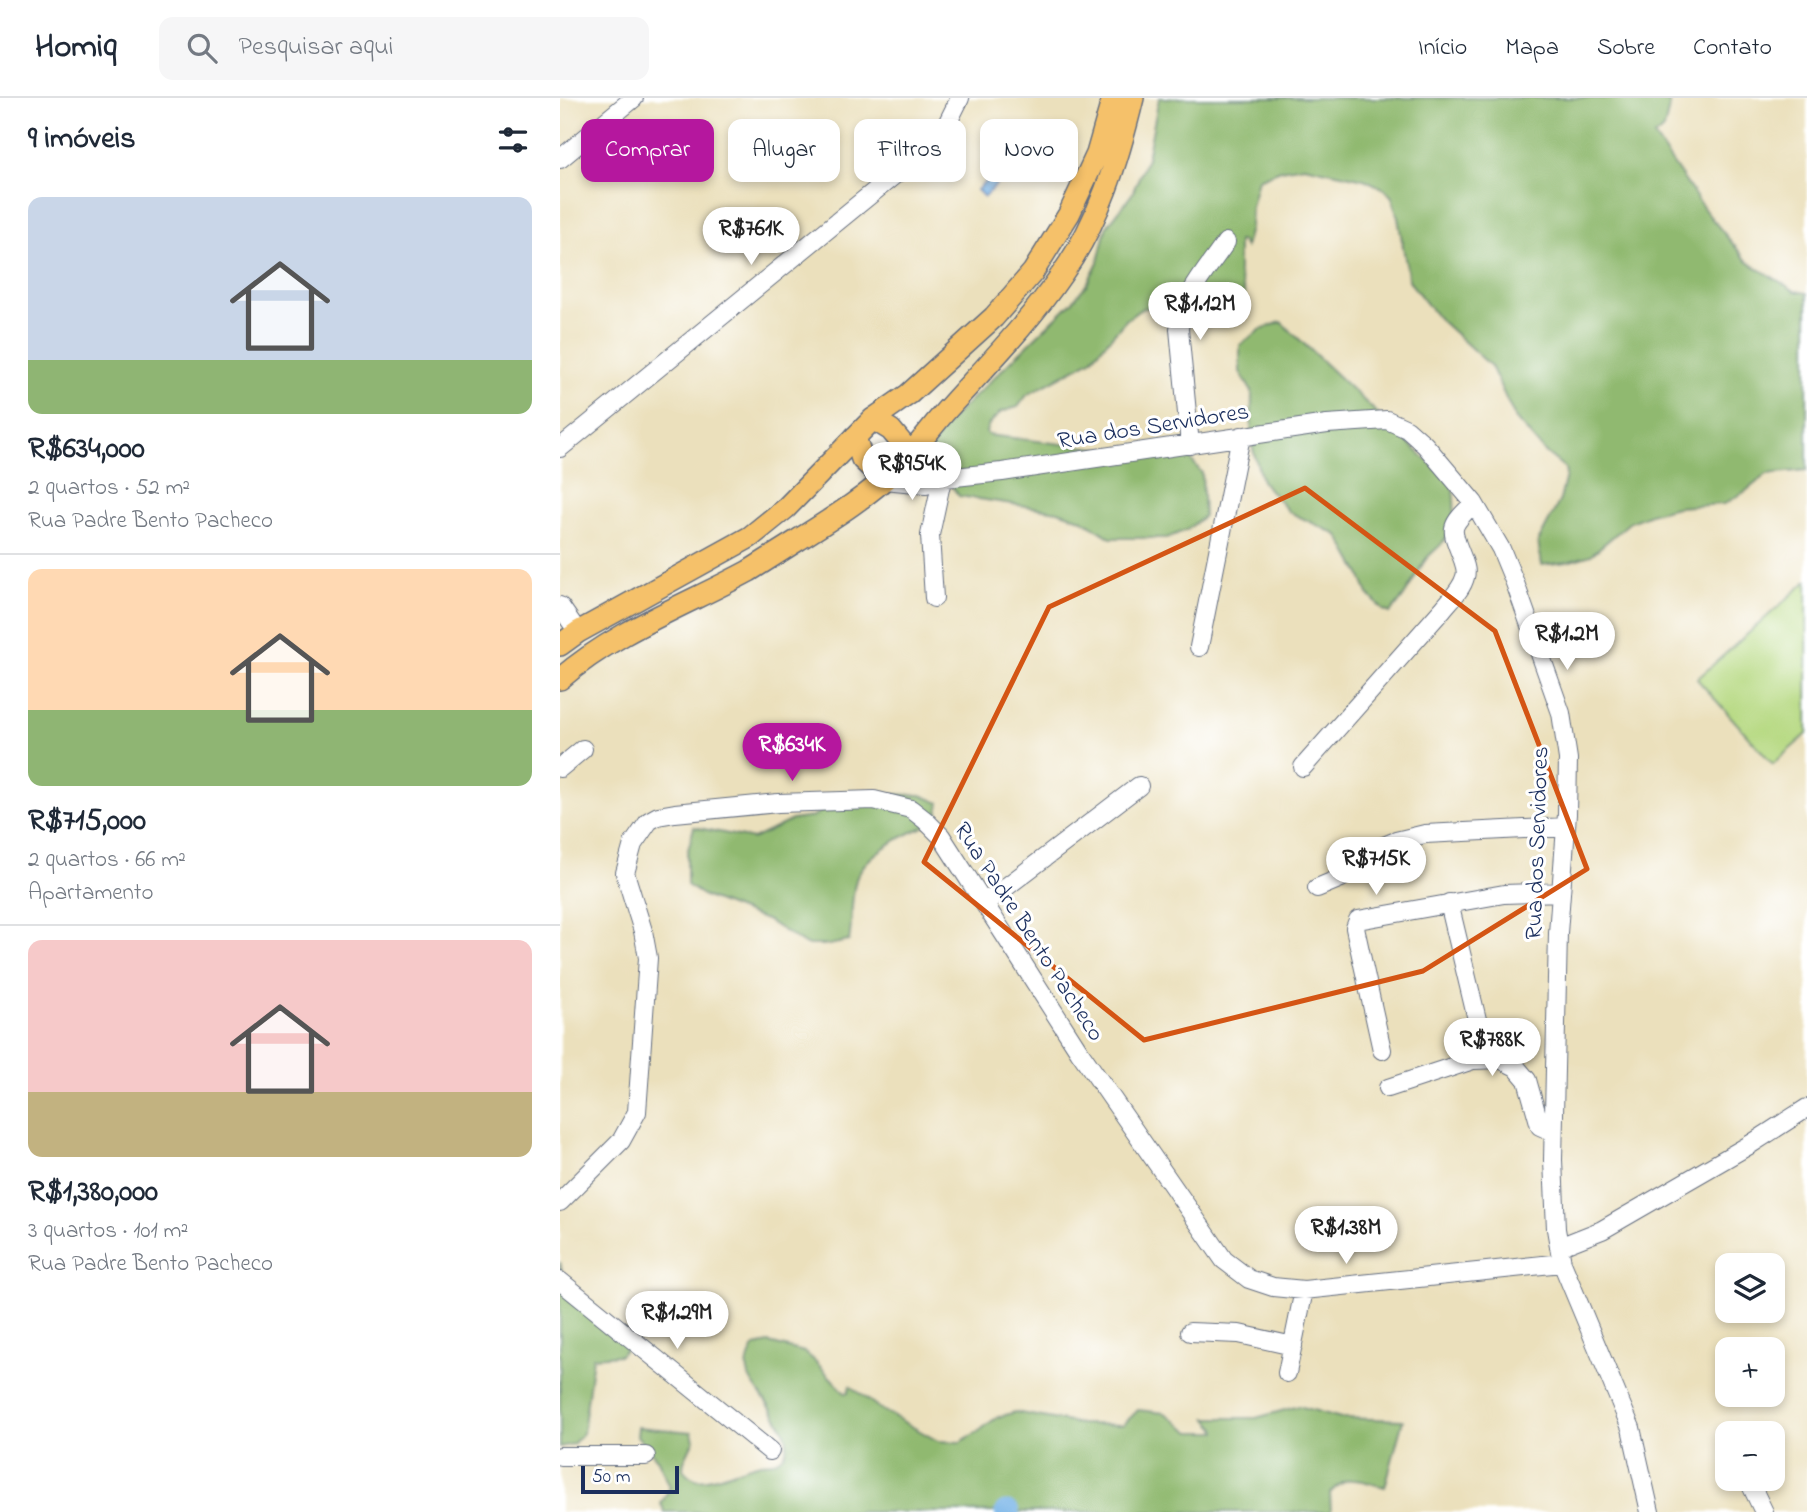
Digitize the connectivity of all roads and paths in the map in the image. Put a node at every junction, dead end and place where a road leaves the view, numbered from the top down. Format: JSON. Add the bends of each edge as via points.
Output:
{"nodes":[{"id":1,"x":634,"y":98,"type":"edge"},
{"id":2,"x":960,"y":98,"type":"edge"},
{"id":3,"x":1113,"y":98,"type":"edge"},
{"id":4,"x":1133,"y":98,"type":"edge"},
{"id":5,"x":560,"y":159,"type":"edge"},
{"id":6,"x":1226,"y":242,"type":"dead end"},
{"id":7,"x":873,"y":419,"type":"junction"},
{"id":8,"x":1241,"y":436,"type":"junction"},
{"id":9,"x":855,"y":437,"type":"junction"},
{"id":10,"x":1190,"y":444,"type":"junction"},
{"id":11,"x":560,"y":448,"type":"edge"},
{"id":12,"x":909,"y":453,"type":"junction"},
{"id":13,"x":939,"y":479,"type":"junction"},
{"id":14,"x":884,"y":480,"type":"junction"},
{"id":15,"x":1474,"y":503,"type":"junction"},
{"id":16,"x":934,"y":598,"type":"dead end"},
{"id":17,"x":560,"y":606,"type":"edge"},
{"id":18,"x":578,"y":632,"type":"junction"},
{"id":19,"x":560,"y":645,"type":"edge"},
{"id":20,"x":1199,"y":647,"type":"dead end"},
{"id":21,"x":560,"y":678,"type":"edge"},
{"id":22,"x":583,"y":749,"type":"dead end"},
{"id":23,"x":1303,"y":767,"type":"dead end"},
{"id":24,"x":560,"y":768,"type":"edge"},
{"id":25,"x":1139,"y":786,"type":"dead end"},
{"id":26,"x":1566,"y":827,"type":"junction"},
{"id":27,"x":1317,"y":888,"type":"dead end"},
{"id":28,"x":1561,"y":892,"type":"junction"},
{"id":29,"x":985,"y":903,"type":"junction"},
{"id":30,"x":1449,"y":903,"type":"junction"},
{"id":31,"x":1480,"y":1032,"type":"dead end"},
{"id":32,"x":1382,"y":1050,"type":"dead end"},
{"id":33,"x":1388,"y":1088,"type":"dead end"},
{"id":34,"x":1807,"y":1108,"type":"edge"},
{"id":35,"x":1553,"y":1132,"type":"junction"},
{"id":36,"x":560,"y":1202,"type":"edge"},
{"id":37,"x":1560,"y":1255,"type":"junction"},
{"id":38,"x":560,"y":1282,"type":"edge"},
{"id":39,"x":1304,"y":1290,"type":"junction"},
{"id":40,"x":1190,"y":1332,"type":"dead end"},
{"id":41,"x":1293,"y":1346,"type":"junction"},
{"id":42,"x":1287,"y":1373,"type":"dead end"},
{"id":43,"x":770,"y":1451,"type":"dead end"},
{"id":44,"x":560,"y":1456,"type":"edge"},
{"id":45,"x":646,"y":1456,"type":"dead end"},
{"id":46,"x":1754,"y":1491,"type":"edge"},
{"id":47,"x":1650,"y":1512,"type":"edge"},
{"id":48,"x":1764,"y":1512,"type":"edge"}],
"edges":[{"from":1,"to":5,"type":"street"},
{"from":2,"to":11,"type":"street","via":[[945,128],[914,159]]},
{"from":3,"to":7,"type":"main road","via":[[1086,180],[1033,272],[967,343]]},
{"from":4,"to":12,"type":"main road","via":[[1105,193],[1063,273],[1024,324]]},
{"from":6,"to":10,"type":"street","via":[[1180,315]]},
{"from":7,"to":9,"type":"main road"},
{"from":7,"to":12,"type":"main road","via":[[891,430]]},
{"from":8,"to":10,"type":"street","name":"Rua dos Servidores"},
{"from":8,"to":15,"type":"street","name":"Rua dos Servidores","via":[[1387,420],[1425,445]]},
{"from":8,"to":20,"type":"street"},
{"from":9,"to":14,"type":"main road","via":[[862,459]]},
{"from":9,"to":18,"type":"main road","via":[[786,508],[750,537]]},
{"from":10,"to":13,"type":"street","name":"Rua dos Servidores"},
{"from":12,"to":13,"type":"street"},
{"from":12,"to":14,"type":"main road"},
{"from":13,"to":14,"type":"street","name":"Rua dos Servidores","via":[[926,484]]},
{"from":13,"to":16,"type":"street","via":[[930,535]]},
{"from":14,"to":21,"type":"main road","via":[[852,506],[749,570],[604,647]]},
{"from":15,"to":23,"type":"street","via":[[1454,524],[1452,535],[1465,567],[1462,584]]},
{"from":15,"to":26,"type":"street","name":"Rua dos Servidores","via":[[1515,583],[1561,713],[1568,759]]},
{"from":17,"to":18,"type":"street"},
{"from":18,"to":19,"type":"main road"},
{"from":22,"to":24,"type":"street"},
{"from":25,"to":29,"type":"street"},
{"from":26,"to":27,"type":"street","via":[[1425,834],[1396,841],[1379,848],[1341,878]]},
{"from":26,"to":28,"type":"street","name":"Rua dos Servidores"},
{"from":28,"to":30,"type":"street","via":[[1504,894]]},
{"from":28,"to":35,"type":"street","name":"Rua dos Servidores"},
{"from":29,"to":36,"type":"street","name":"Rua Padre Bento Pacheco","via":[[941,836],[911,809],[890,802],[778,803],[675,813],[649,821],[634,844],[625,873],[648,958],[637,1112],[621,1141]]},
{"from":29,"to":39,"type":"street","name":"Rua Padre Bento Pacheco","via":[[1079,1051],[1224,1261],[1248,1279]]},
{"from":30,"to":31,"type":"street"},
{"from":30,"to":32,"type":"street","via":[[1359,920],[1355,928]]},
{"from":33,"to":35,"type":"street","via":[[1473,1060],[1500,1059],[1516,1067],[1527,1080],[1540,1126]]},
{"from":34,"to":37,"type":"street","name":"Rua Padre Bento Pacheco"},
{"from":35,"to":37,"type":"street","name":"Rua dos Servidores"},
{"from":37,"to":39,"type":"street","name":"Rua Padre Bento Pacheco"},
{"from":37,"to":47,"type":"street","name":"Rua dos Servidores","via":[[1631,1428]]},
{"from":38,"to":43,"type":"street"},
{"from":39,"to":41,"type":"street"},
{"from":40,"to":41,"type":"street","via":[[1239,1334]]},
{"from":41,"to":42,"type":"street"},
{"from":44,"to":45,"type":"street"},
{"from":46,"to":48,"type":"street"}]}
